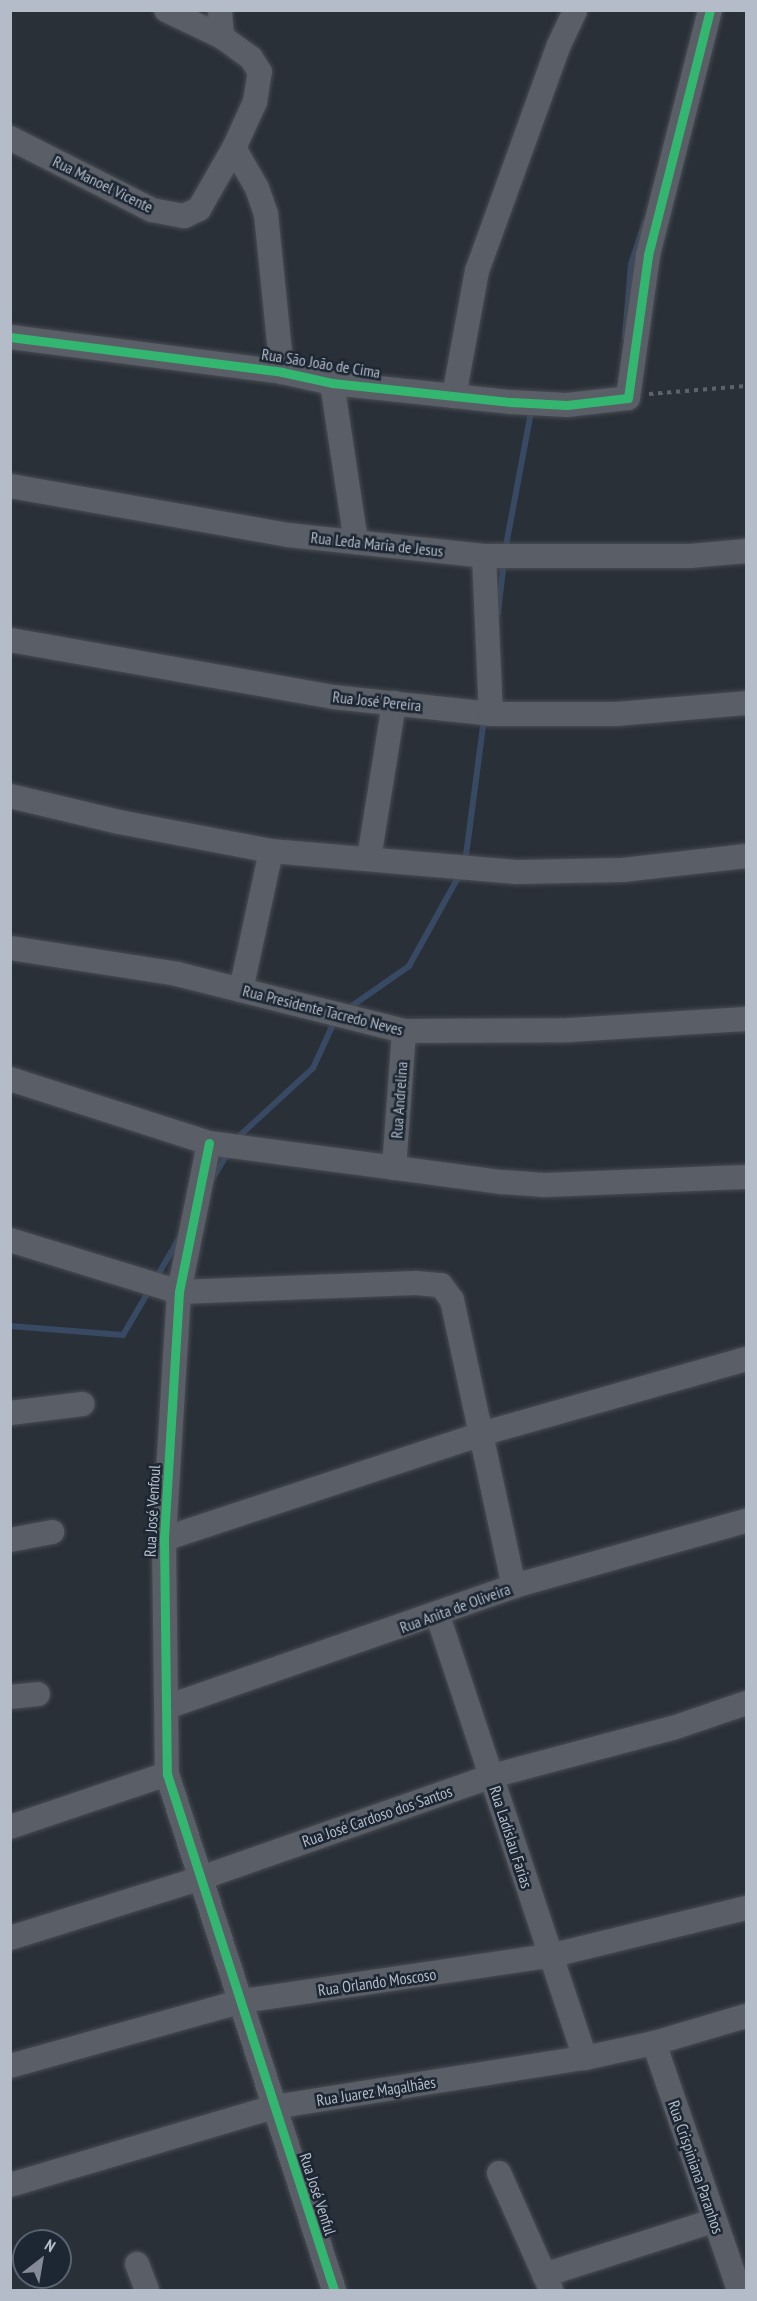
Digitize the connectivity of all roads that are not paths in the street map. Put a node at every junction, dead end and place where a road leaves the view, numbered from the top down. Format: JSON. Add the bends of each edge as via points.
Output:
{"nodes":[{"id":1,"x":166,"y":10,"type":"edge"},
{"id":2,"x":220,"y":10,"type":"edge"},
{"id":3,"x":575,"y":10,"type":"edge"},
{"id":4,"x":710,"y":10,"type":"edge"},
{"id":5,"x":222,"y":37,"type":"junction"},
{"id":6,"x":10,"y":138,"type":"edge"},
{"id":7,"x":234,"y":148,"type":"junction"},
{"id":8,"x":10,"y":337,"type":"edge"},
{"id":9,"x":282,"y":372,"type":"junction"},
{"id":10,"x":332,"y":383,"type":"junction"},
{"id":11,"x":454,"y":396,"type":"junction"},
{"id":12,"x":10,"y":486,"type":"edge"},
{"id":13,"x":356,"y":542,"type":"junction"},
{"id":14,"x":747,"y":551,"type":"edge"},
{"id":15,"x":484,"y":556,"type":"junction"},
{"id":16,"x":10,"y":640,"type":"edge"},
{"id":17,"x":394,"y":703,"type":"junction"},
{"id":18,"x":747,"y":703,"type":"edge"},
{"id":19,"x":491,"y":714,"type":"junction"},
{"id":20,"x":10,"y":796,"type":"edge"},
{"id":21,"x":271,"y":851,"type":"junction"},
{"id":22,"x":747,"y":855,"type":"edge"},
{"id":23,"x":369,"y":858,"type":"junction"},
{"id":24,"x":10,"y":948,"type":"edge"},
{"id":25,"x":241,"y":990,"type":"junction"},
{"id":26,"x":747,"y":1019,"type":"edge"},
{"id":27,"x":404,"y":1032,"type":"junction"},
{"id":28,"x":10,"y":1079,"type":"edge"},
{"id":29,"x":209,"y":1143,"type":"junction"},
{"id":30,"x":394,"y":1168,"type":"junction"},
{"id":31,"x":747,"y":1178,"type":"edge"},
{"id":32,"x":10,"y":1240,"type":"edge"},
{"id":33,"x":180,"y":1292,"type":"junction"},
{"id":34,"x":747,"y":1359,"type":"edge"},
{"id":35,"x":82,"y":1404,"type":"dead end"},
{"id":36,"x":10,"y":1413,"type":"edge"},
{"id":37,"x":482,"y":1434,"type":"junction"},
{"id":38,"x":747,"y":1521,"type":"edge"},
{"id":39,"x":52,"y":1532,"type":"dead end"},
{"id":40,"x":164,"y":1539,"type":"junction"},
{"id":41,"x":10,"y":1540,"type":"edge"},
{"id":42,"x":514,"y":1587,"type":"junction"},
{"id":43,"x":438,"y":1616,"type":"junction"},
{"id":44,"x":38,"y":1694,"type":"dead end"},
{"id":45,"x":10,"y":1697,"type":"edge"},
{"id":46,"x":747,"y":1703,"type":"edge"},
{"id":47,"x":167,"y":1707,"type":"junction"},
{"id":48,"x":167,"y":1774,"type":"junction"},
{"id":49,"x":492,"y":1776,"type":"junction"},
{"id":50,"x":10,"y":1827,"type":"edge"},
{"id":51,"x":198,"y":1879,"type":"junction"},
{"id":52,"x":747,"y":1908,"type":"edge"},
{"id":53,"x":10,"y":1938,"type":"edge"},
{"id":54,"x":549,"y":1956,"type":"junction"},
{"id":55,"x":243,"y":2001,"type":"junction"},
{"id":56,"x":747,"y":2016,"type":"edge"},
{"id":57,"x":654,"y":2043,"type":"junction"},
{"id":58,"x":585,"y":2058,"type":"junction"},
{"id":59,"x":10,"y":2066,"type":"edge"},
{"id":60,"x":274,"y":2107,"type":"junction"},
{"id":61,"x":499,"y":2173,"type":"dead end"},
{"id":62,"x":10,"y":2185,"type":"edge"},
{"id":63,"x":713,"y":2221,"type":"junction"},
{"id":64,"x":137,"y":2264,"type":"dead end"},
{"id":65,"x":547,"y":2283,"type":"edge"},
{"id":66,"x":147,"y":2290,"type":"edge"},
{"id":67,"x":334,"y":2290,"type":"edge"},
{"id":68,"x":739,"y":2290,"type":"edge"}],
"edges":[{"from":1,"to":5,"type":"street"},
{"from":2,"to":5,"type":"street"},
{"from":3,"to":11,"type":"street","via":[[477,271]]},
{"from":4,"to":11,"type":"street","name":"Rua São João de Cima","via":[[648,255],[628,398],[567,405]]},
{"from":5,"to":7,"type":"street","via":[[251,58],[260,72],[255,102]]},
{"from":6,"to":7,"type":"street","name":"Rua Manoel Vicente","via":[[152,210],[184,216],[199,209]]},
{"from":7,"to":9,"type":"street","via":[[257,188],[266,214]]},
{"from":8,"to":9,"type":"street","name":"Rua São João de Cima"},
{"from":9,"to":10,"type":"street","name":"Rua São João de Cima"},
{"from":10,"to":11,"type":"street","name":"Rua São João de Cima"},
{"from":10,"to":13,"type":"street"},
{"from":12,"to":13,"type":"street","name":"Rua Leda Maria de Jesus","via":[[288,535]]},
{"from":13,"to":15,"type":"street","name":"Rua Leda Maria de Jesus"},
{"from":14,"to":15,"type":"street","name":"Rua Leda Maria de Jesus","via":[[690,556]]},
{"from":15,"to":19,"type":"street"},
{"from":16,"to":17,"type":"street","name":"Rua José Pereira","via":[[311,693]]},
{"from":17,"to":19,"type":"street","name":"Rua José Pereira"},
{"from":17,"to":23,"type":"street"},
{"from":18,"to":19,"type":"street","name":"Rua José Pereira","via":[[616,714]]},
{"from":20,"to":21,"type":"street","via":[[118,822]]},
{"from":21,"to":23,"type":"street"},
{"from":21,"to":25,"type":"street"},
{"from":22,"to":23,"type":"street","via":[[623,870],[516,872]]},
{"from":24,"to":25,"type":"street","name":"Rua Presidente Tacredo Neves","via":[[90,958]]},
{"from":25,"to":27,"type":"street","name":"Rua Presidente Tacredo Neves"},
{"from":26,"to":27,"type":"street","name":"Rua Presidente Tacredo Neves","via":[[570,1030]]},
{"from":27,"to":30,"type":"street","name":"Rua Andrelina"},
{"from":28,"to":29,"type":"street"},
{"from":29,"to":30,"type":"street"},
{"from":29,"to":33,"type":"street","name":"Rua José Venfoul"},
{"from":30,"to":31,"type":"street","via":[[544,1185]]},
{"from":32,"to":33,"type":"street"},
{"from":33,"to":37,"type":"street","via":[[416,1282],[441,1286],[452,1300]]},
{"from":33,"to":40,"type":"street","name":"Rua José Venfoul"},
{"from":34,"to":37,"type":"street"},
{"from":35,"to":36,"type":"street"},
{"from":37,"to":40,"type":"street"},
{"from":37,"to":42,"type":"street"},
{"from":38,"to":42,"type":"street","name":"Rua Anita de Oliveira"},
{"from":39,"to":41,"type":"street"},
{"from":40,"to":47,"type":"street","name":"Rua José Venfoul"},
{"from":42,"to":43,"type":"street","name":"Rua Anita de Oliveira"},
{"from":43,"to":47,"type":"street","name":"Rua Anita de Oliveira"},
{"from":43,"to":49,"type":"street","name":"Rua Ladislau Farias"},
{"from":44,"to":45,"type":"street"},
{"from":46,"to":49,"type":"street","name":"Rua José Cardoso dos Santos","via":[[673,1728]]},
{"from":47,"to":48,"type":"street","name":"Rua José Venfoul"},
{"from":48,"to":50,"type":"street"},
{"from":48,"to":51,"type":"street","name":"Rua José Venfoul"},
{"from":49,"to":51,"type":"street","name":"Rua José Cardoso dos Santos"},
{"from":49,"to":54,"type":"street","name":"Rua Ladislau Farias"},
{"from":51,"to":53,"type":"street","name":"Rua José Cardoso dos Santos"},
{"from":51,"to":55,"type":"street","name":"Rua José Venfoul"},
{"from":52,"to":54,"type":"street","name":"Rua Orlando Moscoso"},
{"from":54,"to":55,"type":"street","name":"Rua Orlando Moscoso"},
{"from":54,"to":58,"type":"street","name":"Rua Ladislau Farias"},
{"from":55,"to":59,"type":"street","name":"Rua Orlando Moscoso"},
{"from":55,"to":60,"type":"street","name":"Rua José Venful"},
{"from":56,"to":57,"type":"street","name":"Rua Juarez Magalhães"},
{"from":57,"to":58,"type":"street","name":"Rua Juarez Magalhães"},
{"from":57,"to":63,"type":"street","name":"Rua Crispiniana Paranhos"},
{"from":58,"to":60,"type":"street","name":"Rua Juarez Magalhães"},
{"from":60,"to":62,"type":"street","name":"Rua Juarez Magalhães"},
{"from":60,"to":67,"type":"street","name":"Rua José Venful"},
{"from":61,"to":65,"type":"street"},
{"from":63,"to":65,"type":"street"},
{"from":63,"to":68,"type":"street","name":"Rua Crispiniana Paranhos"},
{"from":64,"to":66,"type":"street"}]}
